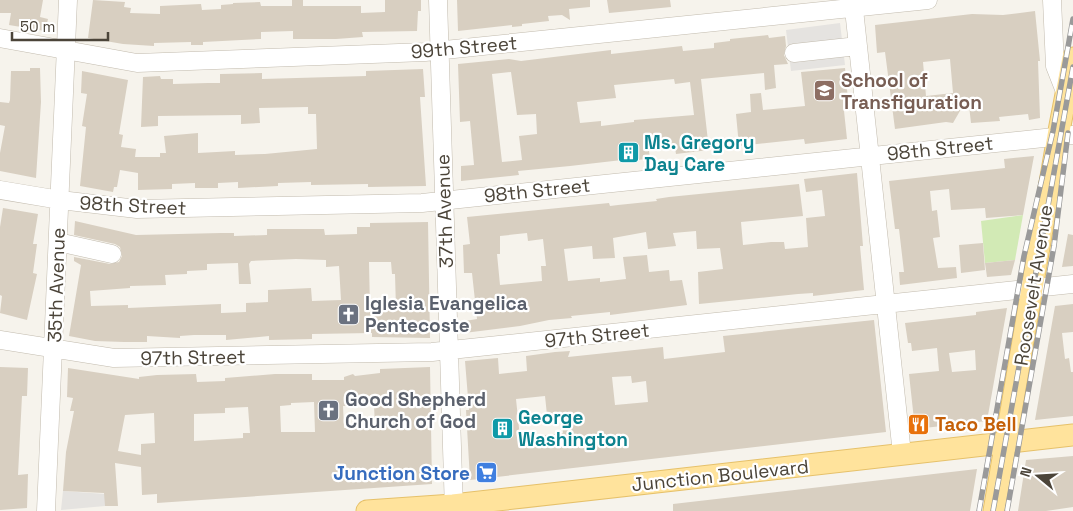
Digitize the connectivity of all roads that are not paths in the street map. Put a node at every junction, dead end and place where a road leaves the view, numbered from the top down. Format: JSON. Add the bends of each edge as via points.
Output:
{"nodes":[{"id":1,"x":68,"y":0,"type":"edge"},
{"id":2,"x":438,"y":0,"type":"edge"},
{"id":3,"x":928,"y":0,"type":"edge"},
{"id":4,"x":1052,"y":0,"type":"edge"},
{"id":5,"x":853,"y":4,"type":"edge"},
{"id":6,"x":0,"y":38,"type":"edge"},
{"id":7,"x":858,"y":46,"type":"junction"},
{"id":8,"x":66,"y":50,"type":"junction"},
{"id":9,"x":439,"y":50,"type":"junction"},
{"id":10,"x":794,"y":53,"type":"dead end"},
{"id":11,"x":1073,"y":58,"type":"edge"},
{"id":12,"x":1066,"y":94,"type":"junction"},
{"id":13,"x":1065,"y":135,"type":"edge"},
{"id":14,"x":869,"y":156,"type":"junction"},
{"id":15,"x":0,"y":190,"type":"edge"},
{"id":16,"x":60,"y":200,"type":"junction"},
{"id":17,"x":444,"y":200,"type":"junction"},
{"id":18,"x":58,"y":242,"type":"junction"},
{"id":19,"x":112,"y":254,"type":"dead end"},
{"id":20,"x":1073,"y":284,"type":"edge"},
{"id":21,"x":1033,"y":288,"type":"junction"},
{"id":22,"x":885,"y":304,"type":"junction"},
{"id":23,"x":0,"y":340,"type":"edge"},
{"id":24,"x":54,"y":350,"type":"junction"},
{"id":25,"x":447,"y":351,"type":"junction"},
{"id":26,"x":1073,"y":435,"type":"edge"},
{"id":27,"x":1006,"y":444,"type":"junction"},
{"id":28,"x":902,"y":454,"type":"junction"},
{"id":29,"x":453,"y":508,"type":"edge"},
{"id":30,"x":46,"y":511,"type":"edge"},
{"id":31,"x":367,"y":511,"type":"edge"},
{"id":32,"x":994,"y":511,"type":"edge"}],
"edges":[{"from":1,"to":8,"type":"street","name":"35th Avenue"},
{"from":2,"to":9,"type":"street","name":"37th Avenue"},
{"from":3,"to":5,"type":"street","name":"99th Street"},
{"from":4,"to":12,"type":"street","via":[[1055,66]]},
{"from":5,"to":7,"type":"street"},
{"from":5,"to":9,"type":"street","name":"99th Street"},
{"from":6,"to":8,"type":"street","name":"99th Street"},
{"from":7,"to":10,"type":"street"},
{"from":7,"to":14,"type":"street"},
{"from":8,"to":9,"type":"street","name":"99th Street","via":[[137,63]]},
{"from":8,"to":16,"type":"street","name":"35th Avenue"},
{"from":9,"to":17,"type":"street","name":"37th Avenue"},
{"from":11,"to":12,"type":"main road","name":"Roosevelt Avenue"},
{"from":12,"to":13,"type":"main road","name":"Roosevelt Avenue"},
{"from":13,"to":14,"type":"street","name":"98th Street"},
{"from":13,"to":21,"type":"main road","name":"Roosevelt Avenue"},
{"from":14,"to":17,"type":"street","name":"98th Street"},
{"from":14,"to":22,"type":"street"},
{"from":15,"to":16,"type":"street","name":"98th Street"},
{"from":16,"to":17,"type":"street","name":"98th Street","via":[[137,209]]},
{"from":16,"to":18,"type":"street","name":"35th Avenue"},
{"from":17,"to":25,"type":"street","name":"37th Avenue"},
{"from":18,"to":19,"type":"street"},
{"from":18,"to":24,"type":"street","name":"35th Avenue"},
{"from":20,"to":21,"type":"street","name":"97th Street"},
{"from":21,"to":22,"type":"street","name":"97th Street"},
{"from":21,"to":27,"type":"main road","name":"Roosevelt Avenue"},
{"from":22,"to":25,"type":"street","name":"97th Street"},
{"from":22,"to":28,"type":"street"},
{"from":23,"to":24,"type":"street","name":"97th Street"},
{"from":24,"to":25,"type":"street","name":"97th Street","via":[[114,358]]},
{"from":24,"to":30,"type":"street","name":"35th Avenue"},
{"from":25,"to":29,"type":"street","name":"37th Avenue"},
{"from":26,"to":27,"type":"main road","name":"Junction Boulevard"},
{"from":27,"to":28,"type":"main road","name":"Junction Boulevard"},
{"from":27,"to":32,"type":"main road","name":"Roosevelt Avenue"},
{"from":28,"to":29,"type":"main road","name":"Junction Boulevard"},
{"from":29,"to":31,"type":"main road","name":"Junction Boulevard"}]}
